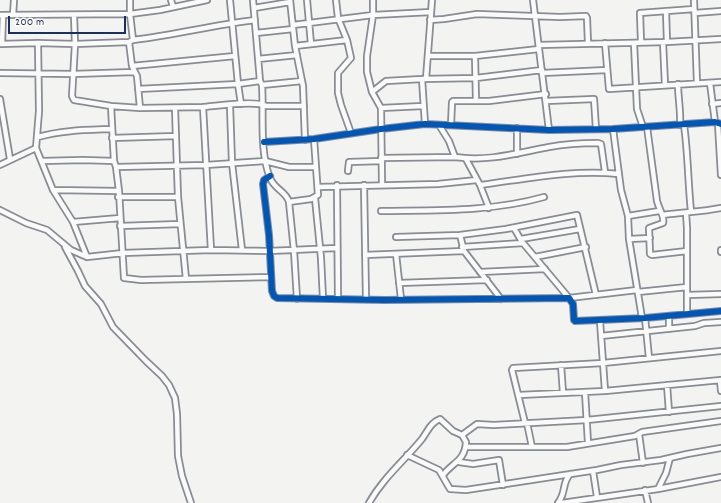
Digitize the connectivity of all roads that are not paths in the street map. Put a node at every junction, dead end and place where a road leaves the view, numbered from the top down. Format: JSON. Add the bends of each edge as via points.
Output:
{"nodes":[{"id":1,"x":14,"y":0,"type":"edge"},
{"id":2,"x":130,"y":0,"type":"edge"},
{"id":3,"x":170,"y":0,"type":"edge"},
{"id":4,"x":207,"y":0,"type":"edge"},
{"id":5,"x":230,"y":0,"type":"edge"},
{"id":6,"x":253,"y":0,"type":"edge"},
{"id":7,"x":307,"y":0,"type":"edge"},
{"id":8,"x":336,"y":0,"type":"edge"},
{"id":9,"x":373,"y":0,"type":"edge"},
{"id":10,"x":432,"y":0,"type":"edge"},
{"id":11,"x":533,"y":0,"type":"edge"},
{"id":12,"x":694,"y":0,"type":"edge"},
{"id":13,"x":290,"y":1,"type":"edge"},
{"id":14,"x":173,"y":7,"type":"junction"},
{"id":15,"x":254,"y":8,"type":"junction"},
{"id":16,"x":666,"y":11,"type":"junction"},
{"id":17,"x":694,"y":11,"type":"junction"},
{"id":18,"x":721,"y":11,"type":"edge"},
{"id":19,"x":431,"y":12,"type":"junction"},
{"id":20,"x":130,"y":14,"type":"junction"},
{"id":21,"x":2,"y":15,"type":"edge"},
{"id":22,"x":14,"y":15,"type":"junction"},
{"id":23,"x":74,"y":15,"type":"junction"},
{"id":24,"x":373,"y":15,"type":"junction"},
{"id":25,"x":536,"y":16,"type":"junction"},
{"id":26,"x":338,"y":18,"type":"junction"},
{"id":27,"x":255,"y":20,"type":"junction"},
{"id":28,"x":430,"y":20,"type":"junction"},
{"id":29,"x":232,"y":23,"type":"junction"},
{"id":30,"x":309,"y":23,"type":"junction"},
{"id":31,"x":293,"y":27,"type":"junction"},
{"id":32,"x":256,"y":33,"type":"junction"},
{"id":33,"x":721,"y":39,"type":"edge"},
{"id":34,"x":347,"y":40,"type":"junction"},
{"id":35,"x":131,"y":41,"type":"junction"},
{"id":36,"x":695,"y":41,"type":"junction"},
{"id":37,"x":641,"y":42,"type":"junction"},
{"id":38,"x":665,"y":42,"type":"junction"},
{"id":39,"x":38,"y":43,"type":"junction"},
{"id":40,"x":588,"y":43,"type":"junction"},
{"id":41,"x":605,"y":43,"type":"junction"},
{"id":42,"x":634,"y":43,"type":"junction"},
{"id":43,"x":1,"y":44,"type":"edge"},
{"id":44,"x":75,"y":44,"type":"junction"},
{"id":45,"x":311,"y":44,"type":"junction"},
{"id":46,"x":295,"y":46,"type":"junction"},
{"id":47,"x":539,"y":47,"type":"junction"},
{"id":48,"x":297,"y":55,"type":"junction"},
{"id":49,"x":235,"y":56,"type":"junction"},
{"id":50,"x":428,"y":56,"type":"junction"},
{"id":51,"x":475,"y":56,"type":"junction"},
{"id":52,"x":258,"y":59,"type":"junction"},
{"id":53,"x":132,"y":66,"type":"junction"},
{"id":54,"x":607,"y":70,"type":"junction"},
{"id":55,"x":134,"y":72,"type":"junction"},
{"id":56,"x":542,"y":72,"type":"junction"},
{"id":57,"x":39,"y":73,"type":"junction"},
{"id":58,"x":0,"y":74,"type":"edge"},
{"id":59,"x":73,"y":74,"type":"junction"},
{"id":60,"x":476,"y":78,"type":"junction"},
{"id":61,"x":424,"y":79,"type":"junction"},
{"id":62,"x":302,"y":81,"type":"junction"},
{"id":63,"x":721,"y":82,"type":"edge"},
{"id":64,"x":261,"y":83,"type":"junction"},
{"id":65,"x":697,"y":83,"type":"junction"},
{"id":66,"x":710,"y":83,"type":"junction"},
{"id":67,"x":238,"y":84,"type":"junction"},
{"id":68,"x":678,"y":84,"type":"junction"},
{"id":69,"x":665,"y":85,"type":"junction"},
{"id":70,"x":636,"y":87,"type":"junction"},
{"id":71,"x":138,"y":89,"type":"junction"},
{"id":72,"x":372,"y":92,"type":"junction"},
{"id":73,"x":546,"y":94,"type":"junction"},
{"id":74,"x":0,"y":98,"type":"edge"},
{"id":75,"x":476,"y":101,"type":"junction"},
{"id":76,"x":546,"y":101,"type":"junction"},
{"id":77,"x":721,"y":103,"type":"edge"},
{"id":78,"x":241,"y":104,"type":"junction"},
{"id":79,"x":263,"y":104,"type":"junction"},
{"id":80,"x":712,"y":104,"type":"junction"},
{"id":81,"x":111,"y":106,"type":"junction"},
{"id":82,"x":230,"y":106,"type":"junction"},
{"id":83,"x":304,"y":106,"type":"junction"},
{"id":84,"x":423,"y":106,"type":"junction"},
{"id":85,"x":203,"y":107,"type":"junction"},
{"id":86,"x":140,"y":108,"type":"junction"},
{"id":87,"x":175,"y":108,"type":"junction"},
{"id":88,"x":381,"y":108,"type":"junction"},
{"id":89,"x":718,"y":123,"type":"edge"},
{"id":90,"x":425,"y":124,"type":"junction"},
{"id":91,"x":439,"y":125,"type":"junction"},
{"id":92,"x":451,"y":125,"type":"junction"},
{"id":93,"x":682,"y":125,"type":"junction"},
{"id":94,"x":645,"y":127,"type":"junction"},
{"id":95,"x":517,"y":128,"type":"junction"},
{"id":96,"x":112,"y":129,"type":"junction"},
{"id":97,"x":381,"y":129,"type":"junction"},
{"id":98,"x":596,"y":129,"type":"junction"},
{"id":99,"x":613,"y":129,"type":"junction"},
{"id":100,"x":550,"y":130,"type":"junction"},
{"id":101,"x":351,"y":133,"type":"junction"},
{"id":102,"x":38,"y":136,"type":"junction"},
{"id":103,"x":176,"y":136,"type":"junction"},
{"id":104,"x":112,"y":138,"type":"junction"},
{"id":105,"x":314,"y":139,"type":"junction"},
{"id":106,"x":305,"y":140,"type":"junction"},
{"id":107,"x":264,"y":142,"type":"junction"},
{"id":108,"x":36,"y":148,"type":"junction"},
{"id":109,"x":517,"y":154,"type":"junction"},
{"id":110,"x":455,"y":157,"type":"junction"},
{"id":111,"x":10,"y":159,"type":"junction"},
{"id":112,"x":382,"y":159,"type":"junction"},
{"id":113,"x":466,"y":159,"type":"junction"},
{"id":114,"x":42,"y":161,"type":"junction"},
{"id":115,"x":114,"y":161,"type":"junction"},
{"id":116,"x":265,"y":161,"type":"junction"},
{"id":117,"x":232,"y":163,"type":"junction"},
{"id":118,"x":0,"y":165,"type":"edge"},
{"id":119,"x":206,"y":165,"type":"junction"},
{"id":120,"x":178,"y":166,"type":"junction"},
{"id":121,"x":316,"y":166,"type":"junction"},
{"id":122,"x":116,"y":167,"type":"junction"},
{"id":123,"x":348,"y":171,"type":"dead end"},
{"id":124,"x":606,"y":172,"type":"junction"},
{"id":125,"x":619,"y":174,"type":"junction"},
{"id":126,"x":721,"y":175,"type":"edge"},
{"id":127,"x":270,"y":176,"type":"junction"},
{"id":128,"x":477,"y":180,"type":"junction"},
{"id":129,"x":382,"y":184,"type":"junction"},
{"id":130,"x":337,"y":185,"type":"junction"},
{"id":131,"x":364,"y":185,"type":"junction"},
{"id":132,"x":480,"y":185,"type":"junction"},
{"id":133,"x":318,"y":187,"type":"junction"},
{"id":134,"x":53,"y":190,"type":"junction"},
{"id":135,"x":119,"y":191,"type":"junction"},
{"id":136,"x":118,"y":197,"type":"junction"},
{"id":137,"x":178,"y":197,"type":"junction"},
{"id":138,"x":544,"y":197,"type":"dead end"},
{"id":139,"x":314,"y":198,"type":"junction"},
{"id":140,"x":289,"y":202,"type":"junction"},
{"id":141,"x":489,"y":208,"type":"junction"},
{"id":142,"x":721,"y":208,"type":"edge"},
{"id":143,"x":0,"y":210,"type":"edge"},
{"id":144,"x":381,"y":211,"type":"dead end"},
{"id":145,"x":660,"y":211,"type":"junction"},
{"id":146,"x":688,"y":212,"type":"junction"},
{"id":147,"x":663,"y":215,"type":"junction"},
{"id":148,"x":628,"y":216,"type":"junction"},
{"id":149,"x":120,"y":218,"type":"junction"},
{"id":150,"x":73,"y":222,"type":"junction"},
{"id":151,"x":180,"y":224,"type":"junction"},
{"id":152,"x":120,"y":226,"type":"junction"},
{"id":153,"x":514,"y":228,"type":"junction"},
{"id":154,"x":580,"y":229,"type":"junction"},
{"id":155,"x":460,"y":235,"type":"junction"},
{"id":156,"x":396,"y":237,"type":"dead end"},
{"id":157,"x":650,"y":238,"type":"junction"},
{"id":158,"x":629,"y":239,"type":"junction"},
{"id":159,"x":522,"y":241,"type":"junction"},
{"id":160,"x":63,"y":244,"type":"junction"},
{"id":161,"x":586,"y":247,"type":"junction"},
{"id":162,"x":337,"y":248,"type":"junction"},
{"id":163,"x":320,"y":249,"type":"junction"},
{"id":164,"x":463,"y":249,"type":"junction"},
{"id":165,"x":211,"y":250,"type":"junction"},
{"id":166,"x":242,"y":250,"type":"junction"},
{"id":167,"x":183,"y":251,"type":"junction"},
{"id":168,"x":269,"y":251,"type":"junction"},
{"id":169,"x":294,"y":251,"type":"junction"},
{"id":170,"x":687,"y":251,"type":"junction"},
{"id":171,"x":123,"y":254,"type":"junction"},
{"id":172,"x":396,"y":254,"type":"junction"},
{"id":173,"x":365,"y":255,"type":"junction"},
{"id":174,"x":87,"y":257,"type":"junction"},
{"id":175,"x":535,"y":257,"type":"junction"},
{"id":176,"x":545,"y":268,"type":"junction"},
{"id":177,"x":480,"y":272,"type":"junction"},
{"id":178,"x":271,"y":276,"type":"junction"},
{"id":179,"x":186,"y":279,"type":"junction"},
{"id":180,"x":487,"y":280,"type":"junction"},
{"id":181,"x":399,"y":283,"type":"junction"},
{"id":182,"x":688,"y":287,"type":"junction"},
{"id":183,"x":637,"y":291,"type":"junction"},
{"id":184,"x":721,"y":294,"type":"edge"},
{"id":185,"x":596,"y":295,"type":"junction"},
{"id":186,"x":687,"y":295,"type":"junction"},
{"id":187,"x":570,"y":298,"type":"junction"},
{"id":188,"x":297,"y":299,"type":"junction"},
{"id":189,"x":323,"y":299,"type":"junction"},
{"id":190,"x":338,"y":299,"type":"junction"},
{"id":191,"x":366,"y":299,"type":"junction"},
{"id":192,"x":401,"y":299,"type":"junction"},
{"id":193,"x":501,"y":299,"type":"junction"},
{"id":194,"x":721,"y":311,"type":"edge"},
{"id":195,"x":687,"y":314,"type":"junction"},
{"id":196,"x":669,"y":316,"type":"junction"},
{"id":197,"x":643,"y":318,"type":"junction"},
{"id":198,"x":600,"y":321,"type":"junction"},
{"id":199,"x":721,"y":322,"type":"edge"},
{"id":200,"x":669,"y":329,"type":"junction"},
{"id":201,"x":646,"y":331,"type":"junction"},
{"id":202,"x":601,"y":336,"type":"junction"},
{"id":203,"x":721,"y":351,"type":"edge"},
{"id":204,"x":649,"y":358,"type":"junction"},
{"id":205,"x":603,"y":363,"type":"junction"},
{"id":206,"x":561,"y":365,"type":"junction"},
{"id":207,"x":721,"y":380,"type":"edge"},
{"id":208,"x":667,"y":385,"type":"junction"},
{"id":209,"x":605,"y":391,"type":"junction"},
{"id":210,"x":585,"y":392,"type":"junction"},
{"id":211,"x":721,"y":392,"type":"edge"},
{"id":212,"x":563,"y":393,"type":"junction"},
{"id":213,"x":519,"y":395,"type":"junction"},
{"id":214,"x":721,"y":406,"type":"edge"},
{"id":215,"x":669,"y":412,"type":"junction"},
{"id":216,"x":587,"y":420,"type":"junction"},
{"id":217,"x":721,"y":422,"type":"edge"},
{"id":218,"x":526,"y":423,"type":"junction"},
{"id":219,"x":639,"y":434,"type":"junction"},
{"id":220,"x":462,"y":435,"type":"junction"},
{"id":221,"x":588,"y":443,"type":"junction"},
{"id":222,"x":466,"y":447,"type":"junction"},
{"id":223,"x":532,"y":447,"type":"junction"},
{"id":224,"x":721,"y":448,"type":"edge"},
{"id":225,"x":407,"y":455,"type":"junction"},
{"id":226,"x":670,"y":458,"type":"junction"},
{"id":227,"x":459,"y":462,"type":"junction"},
{"id":228,"x":643,"y":463,"type":"junction"},
{"id":229,"x":593,"y":471,"type":"junction"},
{"id":230,"x":570,"y":474,"type":"junction"},
{"id":231,"x":443,"y":475,"type":"junction"},
{"id":232,"x":721,"y":477,"type":"edge"},
{"id":233,"x":503,"y":485,"type":"junction"},
{"id":234,"x":658,"y":488,"type":"junction"},
{"id":235,"x":645,"y":490,"type":"junction"},
{"id":236,"x":597,"y":497,"type":"junction"},
{"id":237,"x":191,"y":503,"type":"edge"},
{"id":238,"x":369,"y":503,"type":"edge"},
{"id":239,"x":558,"y":503,"type":"edge"},
{"id":240,"x":562,"y":503,"type":"edge"},
{"id":241,"x":648,"y":503,"type":"edge"}],
"edges":[{"from":1,"to":22,"type":"street"},
{"from":2,"to":20,"type":"street"},
{"from":3,"to":14,"type":"street"},
{"from":4,"to":14,"type":"street"},
{"from":5,"to":29,"type":"street"},
{"from":6,"to":15,"type":"street"},
{"from":7,"to":30,"type":"street"},
{"from":8,"to":26,"type":"street"},
{"from":9,"to":24,"type":"street"},
{"from":10,"to":19,"type":"street"},
{"from":11,"to":25,"type":"street"},
{"from":12,"to":17,"type":"street"},
{"from":13,"to":15,"type":"street"},
{"from":13,"to":31,"type":"street"},
{"from":14,"to":20,"type":"street"},
{"from":15,"to":27,"type":"street"},
{"from":16,"to":17,"type":"street"},
{"from":16,"to":37,"type":"street","via":[[640,13]]},
{"from":16,"to":38,"type":"street"},
{"from":17,"to":18,"type":"street"},
{"from":17,"to":36,"type":"street"},
{"from":19,"to":24,"type":"street"},
{"from":19,"to":28,"type":"street"},
{"from":20,"to":23,"type":"street"},
{"from":20,"to":35,"type":"street"},
{"from":21,"to":22,"type":"street"},
{"from":21,"to":43,"type":"street"},
{"from":22,"to":23,"type":"street"},
{"from":23,"to":44,"type":"street"},
{"from":24,"to":26,"type":"street"},
{"from":24,"to":72,"type":"street","via":[[366,72]]},
{"from":25,"to":28,"type":"street","via":[[478,14]]},
{"from":25,"to":40,"type":"street","via":[[587,16]]},
{"from":25,"to":47,"type":"street"},
{"from":26,"to":30,"type":"street"},
{"from":26,"to":34,"type":"street"},
{"from":27,"to":29,"type":"street"},
{"from":27,"to":32,"type":"street"},
{"from":28,"to":50,"type":"street"},
{"from":29,"to":35,"type":"street"},
{"from":29,"to":49,"type":"street"},
{"from":30,"to":31,"type":"street"},
{"from":30,"to":45,"type":"street"},
{"from":31,"to":32,"type":"street"},
{"from":31,"to":46,"type":"street"},
{"from":32,"to":52,"type":"street"},
{"from":33,"to":36,"type":"street"},
{"from":34,"to":45,"type":"street"},
{"from":34,"to":101,"type":"street","via":[[351,58],[338,73],[338,93]]},
{"from":35,"to":44,"type":"street"},
{"from":35,"to":53,"type":"street"},
{"from":36,"to":38,"type":"street"},
{"from":36,"to":65,"type":"street"},
{"from":37,"to":38,"type":"street"},
{"from":37,"to":42,"type":"street"},
{"from":38,"to":69,"type":"street"},
{"from":39,"to":43,"type":"street"},
{"from":39,"to":44,"type":"street"},
{"from":39,"to":57,"type":"street"},
{"from":40,"to":41,"type":"street"},
{"from":40,"to":47,"type":"street"},
{"from":41,"to":42,"type":"street"},
{"from":41,"to":54,"type":"street"},
{"from":42,"to":70,"type":"street"},
{"from":44,"to":59,"type":"street"},
{"from":45,"to":46,"type":"street"},
{"from":46,"to":48,"type":"street"},
{"from":47,"to":51,"type":"street"},
{"from":47,"to":56,"type":"street"},
{"from":48,"to":52,"type":"street"},
{"from":48,"to":62,"type":"street"},
{"from":49,"to":53,"type":"street"},
{"from":49,"to":67,"type":"street"},
{"from":50,"to":51,"type":"street"},
{"from":50,"to":61,"type":"street"},
{"from":51,"to":60,"type":"street"},
{"from":52,"to":64,"type":"street"},
{"from":53,"to":55,"type":"street"},
{"from":54,"to":56,"type":"street"},
{"from":54,"to":70,"type":"street","via":[[609,89]]},
{"from":55,"to":59,"type":"street"},
{"from":55,"to":71,"type":"street","via":[[137,76]]},
{"from":56,"to":60,"type":"street"},
{"from":56,"to":73,"type":"street"},
{"from":57,"to":58,"type":"street"},
{"from":57,"to":59,"type":"street"},
{"from":57,"to":102,"type":"street"},
{"from":59,"to":81,"type":"street","via":[[74,100]]},
{"from":60,"to":61,"type":"street"},
{"from":60,"to":75,"type":"street"},
{"from":61,"to":72,"type":"street","via":[[386,81]]},
{"from":61,"to":84,"type":"street"},
{"from":62,"to":64,"type":"street"},
{"from":62,"to":83,"type":"street"},
{"from":63,"to":66,"type":"street"},
{"from":64,"to":67,"type":"street"},
{"from":64,"to":79,"type":"street"},
{"from":65,"to":66,"type":"street"},
{"from":65,"to":68,"type":"street"},
{"from":66,"to":80,"type":"street"},
{"from":67,"to":71,"type":"street"},
{"from":67,"to":78,"type":"street"},
{"from":68,"to":69,"type":"street"},
{"from":68,"to":93,"type":"street"},
{"from":69,"to":70,"type":"street"},
{"from":70,"to":94,"type":"street","via":[[637,109]]},
{"from":71,"to":86,"type":"street"},
{"from":72,"to":88,"type":"street"},
{"from":73,"to":75,"type":"street"},
{"from":73,"to":76,"type":"street"},
{"from":74,"to":111,"type":"street"},
{"from":75,"to":92,"type":"street","via":[[452,101]]},
{"from":76,"to":98,"type":"street","via":[[594,99]]},
{"from":76,"to":100,"type":"street"},
{"from":77,"to":80,"type":"street"},
{"from":78,"to":79,"type":"street"},
{"from":78,"to":82,"type":"street"},
{"from":79,"to":83,"type":"street"},
{"from":79,"to":107,"type":"street"},
{"from":80,"to":89,"type":"street"},
{"from":81,"to":86,"type":"street"},
{"from":81,"to":96,"type":"street"},
{"from":82,"to":85,"type":"street"},
{"from":82,"to":117,"type":"street"},
{"from":83,"to":106,"type":"street"},
{"from":84,"to":88,"type":"street"},
{"from":84,"to":90,"type":"street"},
{"from":85,"to":87,"type":"street"},
{"from":85,"to":119,"type":"street"},
{"from":86,"to":87,"type":"street"},
{"from":87,"to":103,"type":"street"},
{"from":88,"to":97,"type":"street"},
{"from":89,"to":93,"type":"street"},
{"from":89,"to":126,"type":"street"},
{"from":90,"to":91,"type":"street"},
{"from":90,"to":97,"type":"street"},
{"from":91,"to":92,"type":"street"},
{"from":91,"to":110,"type":"street"},
{"from":92,"to":95,"type":"street"},
{"from":93,"to":94,"type":"street"},
{"from":93,"to":146,"type":"street","via":[[686,139]]},
{"from":94,"to":99,"type":"street"},
{"from":94,"to":145,"type":"street"},
{"from":95,"to":100,"type":"street"},
{"from":95,"to":109,"type":"street"},
{"from":96,"to":102,"type":"street","via":[[52,132]]},
{"from":96,"to":104,"type":"street"},
{"from":97,"to":101,"type":"street"},
{"from":97,"to":112,"type":"street"},
{"from":98,"to":99,"type":"street"},
{"from":98,"to":100,"type":"street"},
{"from":99,"to":125,"type":"street"},
{"from":101,"to":105,"type":"street"},
{"from":102,"to":108,"type":"street"},
{"from":103,"to":104,"type":"street"},
{"from":103,"to":120,"type":"street"},
{"from":104,"to":115,"type":"street"},
{"from":105,"to":106,"type":"street"},
{"from":105,"to":121,"type":"street"},
{"from":106,"to":107,"type":"street"},
{"from":107,"to":116,"type":"street"},
{"from":108,"to":111,"type":"street"},
{"from":108,"to":114,"type":"street"},
{"from":109,"to":113,"type":"street","via":[[488,159]]},
{"from":109,"to":124,"type":"street","via":[[562,145],[600,143]]},
{"from":110,"to":112,"type":"street"},
{"from":110,"to":113,"type":"street"},
{"from":111,"to":118,"type":"street"},
{"from":112,"to":123,"type":"street","via":[[349,162]]},
{"from":112,"to":129,"type":"street"},
{"from":113,"to":128,"type":"street"},
{"from":114,"to":115,"type":"street"},
{"from":114,"to":134,"type":"street"},
{"from":115,"to":122,"type":"street"},
{"from":116,"to":117,"type":"street"},
{"from":116,"to":121,"type":"street","via":[[289,167]]},
{"from":116,"to":127,"type":"street"},
{"from":117,"to":119,"type":"street"},
{"from":117,"to":166,"type":"street"},
{"from":119,"to":120,"type":"street"},
{"from":119,"to":165,"type":"street"},
{"from":120,"to":122,"type":"street"},
{"from":120,"to":137,"type":"street"},
{"from":121,"to":133,"type":"street"},
{"from":122,"to":135,"type":"street"},
{"from":124,"to":125,"type":"street"},
{"from":124,"to":132,"type":"street","via":[[547,175]]},
{"from":125,"to":148,"type":"street"},
{"from":127,"to":140,"type":"street"},
{"from":127,"to":168,"type":"street","via":[[263,184]]},
{"from":128,"to":129,"type":"street","via":[[438,184]]},
{"from":128,"to":132,"type":"street"},
{"from":129,"to":131,"type":"street"},
{"from":130,"to":131,"type":"street"},
{"from":130,"to":133,"type":"street"},
{"from":130,"to":162,"type":"street"},
{"from":131,"to":173,"type":"street"},
{"from":132,"to":141,"type":"street"},
{"from":133,"to":139,"type":"street","via":[[318,195]]},
{"from":134,"to":135,"type":"street"},
{"from":134,"to":150,"type":"street"},
{"from":135,"to":136,"type":"street"},
{"from":136,"to":137,"type":"street"},
{"from":136,"to":149,"type":"street"},
{"from":137,"to":151,"type":"street"},
{"from":138,"to":141,"type":"street"},
{"from":139,"to":140,"type":"street"},
{"from":139,"to":163,"type":"street"},
{"from":140,"to":169,"type":"street"},
{"from":141,"to":144,"type":"street"},
{"from":142,"to":146,"type":"street"},
{"from":143,"to":160,"type":"street","via":[[47,230]]},
{"from":145,"to":147,"type":"street"},
{"from":145,"to":148,"type":"street"},
{"from":146,"to":147,"type":"street"},
{"from":146,"to":170,"type":"street"},
{"from":147,"to":157,"type":"street","via":[[662,223],[649,228]]},
{"from":148,"to":158,"type":"street"},
{"from":149,"to":150,"type":"street"},
{"from":149,"to":152,"type":"street"},
{"from":150,"to":174,"type":"street"},
{"from":151,"to":152,"type":"street"},
{"from":151,"to":167,"type":"street"},
{"from":152,"to":171,"type":"street"},
{"from":153,"to":154,"type":"street","via":[[576,215]]},
{"from":153,"to":155,"type":"street"},
{"from":153,"to":159,"type":"street"},
{"from":154,"to":159,"type":"street"},
{"from":154,"to":161,"type":"street"},
{"from":155,"to":156,"type":"street"},
{"from":155,"to":164,"type":"street"},
{"from":157,"to":158,"type":"street"},
{"from":157,"to":170,"type":"street","via":[[651,255]]},
{"from":158,"to":183,"type":"street"},
{"from":159,"to":164,"type":"street"},
{"from":159,"to":175,"type":"street"},
{"from":160,"to":174,"type":"street"},
{"from":160,"to":237,"type":"street","via":[[85,286],[101,304],[113,327],[170,385],[177,414],[178,456]]},
{"from":161,"to":175,"type":"street"},
{"from":161,"to":185,"type":"street"},
{"from":162,"to":163,"type":"street"},
{"from":162,"to":190,"type":"street"},
{"from":163,"to":169,"type":"street"},
{"from":163,"to":189,"type":"street"},
{"from":164,"to":172,"type":"street"},
{"from":164,"to":177,"type":"street"},
{"from":165,"to":166,"type":"street"},
{"from":165,"to":167,"type":"street"},
{"from":166,"to":168,"type":"street"},
{"from":167,"to":171,"type":"street"},
{"from":167,"to":179,"type":"street"},
{"from":168,"to":169,"type":"street"},
{"from":168,"to":178,"type":"street"},
{"from":169,"to":188,"type":"street"},
{"from":170,"to":182,"type":"street"},
{"from":171,"to":174,"type":"street"},
{"from":171,"to":179,"type":"street","via":[[123,276],[126,279]]},
{"from":172,"to":173,"type":"street"},
{"from":172,"to":181,"type":"street"},
{"from":173,"to":191,"type":"street"},
{"from":175,"to":176,"type":"street"},
{"from":176,"to":177,"type":"street"},
{"from":176,"to":187,"type":"street"},
{"from":177,"to":180,"type":"street"},
{"from":178,"to":179,"type":"street"},
{"from":178,"to":188,"type":"street","via":[[274,296]]},
{"from":180,"to":181,"type":"street"},
{"from":180,"to":193,"type":"street"},
{"from":181,"to":192,"type":"street"},
{"from":182,"to":183,"type":"street"},
{"from":182,"to":186,"type":"street"},
{"from":183,"to":185,"type":"street"},
{"from":183,"to":197,"type":"street"},
{"from":184,"to":186,"type":"street"},
{"from":185,"to":187,"type":"street"},
{"from":186,"to":195,"type":"street"},
{"from":187,"to":193,"type":"street"},
{"from":187,"to":198,"type":"street","via":[[574,321]]},
{"from":188,"to":189,"type":"street"},
{"from":189,"to":190,"type":"street"},
{"from":190,"to":191,"type":"street"},
{"from":191,"to":192,"type":"street"},
{"from":192,"to":193,"type":"street"},
{"from":194,"to":195,"type":"street"},
{"from":195,"to":196,"type":"street"},
{"from":196,"to":197,"type":"street"},
{"from":196,"to":200,"type":"street"},
{"from":197,"to":198,"type":"street"},
{"from":197,"to":201,"type":"street"},
{"from":198,"to":202,"type":"street"},
{"from":199,"to":200,"type":"street"},
{"from":200,"to":201,"type":"street"},
{"from":201,"to":202,"type":"street"},
{"from":201,"to":204,"type":"street"},
{"from":202,"to":205,"type":"street"},
{"from":203,"to":204,"type":"street"},
{"from":204,"to":205,"type":"street"},
{"from":205,"to":206,"type":"street"},
{"from":205,"to":209,"type":"street"},
{"from":206,"to":212,"type":"street"},
{"from":206,"to":213,"type":"street","via":[[513,368]]},
{"from":207,"to":208,"type":"street"},
{"from":207,"to":211,"type":"street"},
{"from":208,"to":209,"type":"street"},
{"from":208,"to":215,"type":"street"},
{"from":209,"to":210,"type":"street"},
{"from":210,"to":212,"type":"street"},
{"from":210,"to":216,"type":"street"},
{"from":212,"to":213,"type":"street"},
{"from":213,"to":218,"type":"street"},
{"from":214,"to":215,"type":"street"},
{"from":215,"to":216,"type":"street"},
{"from":216,"to":218,"type":"street"},
{"from":216,"to":221,"type":"street"},
{"from":217,"to":219,"type":"street"},
{"from":218,"to":220,"type":"street","via":[[477,424]]},
{"from":218,"to":223,"type":"street"},
{"from":219,"to":221,"type":"street"},
{"from":219,"to":228,"type":"street"},
{"from":220,"to":222,"type":"street"},
{"from":220,"to":225,"type":"street","via":[[438,419]]},
{"from":221,"to":223,"type":"street","via":[[567,447]]},
{"from":222,"to":223,"type":"street"},
{"from":222,"to":227,"type":"street"},
{"from":224,"to":226,"type":"street"},
{"from":225,"to":231,"type":"street","via":[[437,468]]},
{"from":225,"to":238,"type":"street","via":[[376,490]]},
{"from":226,"to":228,"type":"street"},
{"from":226,"to":234,"type":"street"},
{"from":227,"to":231,"type":"street"},
{"from":227,"to":233,"type":"street","via":[[473,464],[499,460]]},
{"from":228,"to":229,"type":"street"},
{"from":229,"to":230,"type":"street"},
{"from":229,"to":236,"type":"street"},
{"from":230,"to":233,"type":"street"},
{"from":230,"to":239,"type":"street","via":[[565,481],[564,494]]},
{"from":231,"to":233,"type":"street","via":[[451,489],[466,490]]},
{"from":232,"to":234,"type":"street"},
{"from":234,"to":235,"type":"street"},
{"from":235,"to":236,"type":"street"},
{"from":235,"to":241,"type":"street"},
{"from":236,"to":240,"type":"street"}]}
